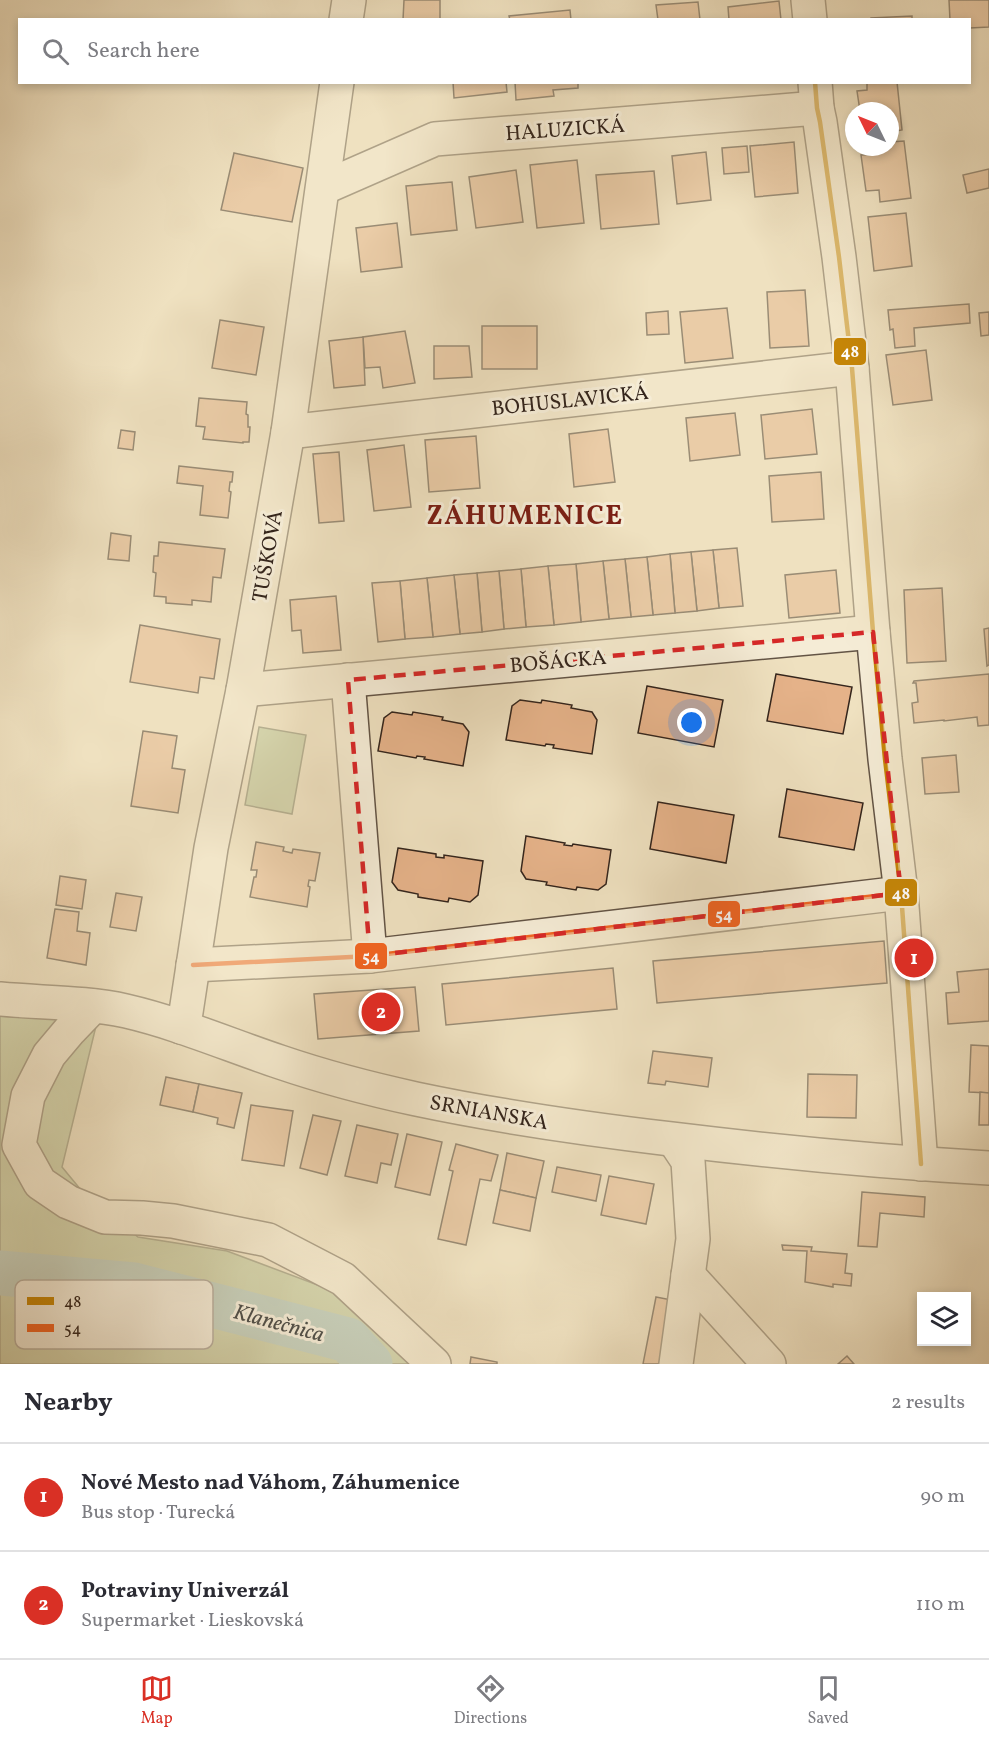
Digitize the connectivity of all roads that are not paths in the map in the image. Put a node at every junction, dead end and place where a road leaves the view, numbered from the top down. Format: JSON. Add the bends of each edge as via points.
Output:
{"nodes":[{"id":1,"x":349,"y":0,"type":"edge"},
{"id":2,"x":808,"y":0,"type":"edge"},
{"id":3,"x":346,"y":18,"type":"edge"},
{"id":4,"x":810,"y":18,"type":"edge"},
{"id":5,"x":337,"y":84,"type":"edge"},
{"id":6,"x":816,"y":95,"type":"edge"},
{"id":7,"x":323,"y":188,"type":"junction"},
{"id":8,"x":852,"y":368,"type":"junction"},
{"id":9,"x":288,"y":432,"type":"junction"},
{"id":10,"x":873,"y":632,"type":"junction"},
{"id":11,"x":348,"y":680,"type":"junction"},
{"id":12,"x":243,"y":690,"type":"junction"},
{"id":13,"x":901,"y":893,"type":"junction"},
{"id":14,"x":370,"y":956,"type":"junction"},
{"id":15,"x":193,"y":965,"type":"junction"},
{"id":16,"x":0,"y":999,"type":"edge"},
{"id":17,"x":93,"y":1006,"type":"junction"},
{"id":18,"x":181,"y":1027,"type":"junction"},
{"id":19,"x":674,"y":1140,"type":"junction"},
{"id":20,"x":921,"y":1164,"type":"junction"},
{"id":21,"x":989,"y":1168,"type":"edge"},
{"id":22,"x":688,"y":1275,"type":"junction"},
{"id":23,"x":434,"y":1364,"type":"edge"},
{"id":24,"x":676,"y":1364,"type":"edge"},
{"id":25,"x":769,"y":1364,"type":"edge"}],
"edges":[{"from":1,"to":3,"type":"street"},
{"from":2,"to":4,"type":"street"},
{"from":5,"to":7,"type":"street","name":"TUŠKOVÁ"},
{"from":6,"to":7,"type":"street","name":"HALUZICKÁ","via":[[435,139]]},
{"from":6,"to":8,"type":"street"},
{"from":7,"to":9,"type":"street","name":"TUŠKOVÁ"},
{"from":8,"to":9,"type":"street","name":"BOHUSLAVICKÁ"},
{"from":8,"to":10,"type":"street"},
{"from":9,"to":12,"type":"street","name":"TUŠKOVÁ"},
{"from":10,"to":11,"type":"street","name":"BOŠÁCKA"},
{"from":10,"to":13,"type":"street"},
{"from":11,"to":12,"type":"street","name":"BOŠÁCKA"},
{"from":11,"to":14,"type":"street"},
{"from":12,"to":15,"type":"street","name":"TUŠKOVÁ","via":[[211,848]]},
{"from":13,"to":14,"type":"street"},
{"from":13,"to":20,"type":"street"},
{"from":14,"to":15,"type":"street"},
{"from":15,"to":18,"type":"street","name":"TUŠKOVÁ"},
{"from":16,"to":17,"type":"street","name":"SRNIANSKA"},
{"from":17,"to":18,"type":"street","name":"SRNIANSKA"},
{"from":17,"to":23,"type":"street","via":[[49,1056],[28,1096],[19,1145],[40,1183],[68,1202],[105,1216],[173,1221],[268,1240],[343,1279]]},
{"from":18,"to":19,"type":"street","name":"SRNIANSKA","via":[[352,1084],[479,1111]]},
{"from":19,"to":20,"type":"street","name":"SRNIANSKA"},
{"from":19,"to":22,"type":"street","via":[[688,1161],[693,1239]]},
{"from":20,"to":21,"type":"street","name":"SRNIANSKA"},
{"from":22,"to":24,"type":"street"},
{"from":22,"to":25,"type":"street"}]}
